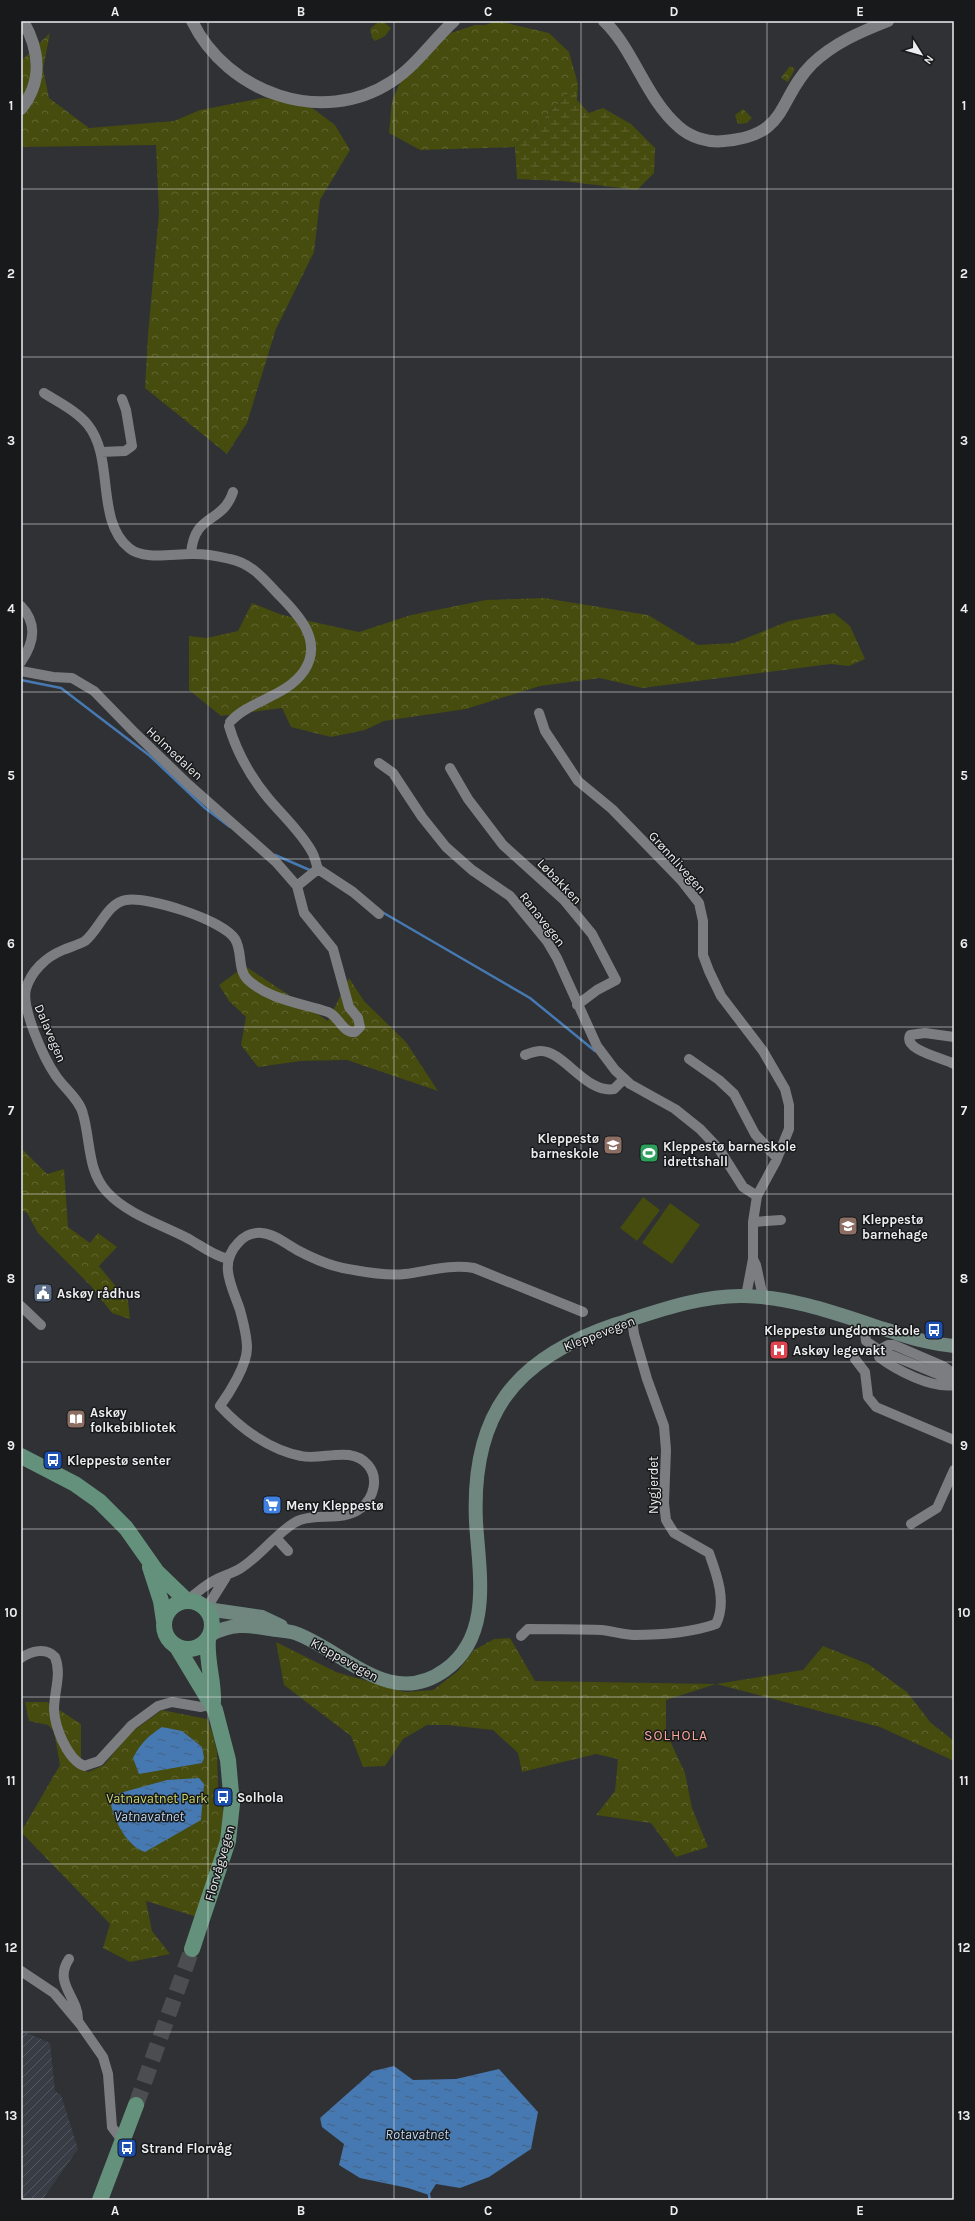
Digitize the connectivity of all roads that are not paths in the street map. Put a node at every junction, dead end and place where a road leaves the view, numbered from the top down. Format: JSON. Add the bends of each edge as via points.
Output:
{"nodes":[{"id":1,"x":23,"y":21,"type":"edge"},
{"id":2,"x":192,"y":21,"type":"edge"},
{"id":3,"x":454,"y":21,"type":"edge"},
{"id":4,"x":604,"y":21,"type":"edge"},
{"id":5,"x":888,"y":21,"type":"edge"},
{"id":6,"x":21,"y":109,"type":"edge"},
{"id":7,"x":44,"y":394,"type":"dead end"},
{"id":8,"x":122,"y":399,"type":"dead end"},
{"id":9,"x":101,"y":452,"type":"junction"},
{"id":10,"x":233,"y":492,"type":"dead end"},
{"id":11,"x":191,"y":554,"type":"junction"},
{"id":12,"x":21,"y":606,"type":"edge"},
{"id":13,"x":21,"y":662,"type":"edge"},
{"id":14,"x":21,"y":671,"type":"edge"},
{"id":15,"x":539,"y":713,"type":"dead end"},
{"id":16,"x":379,"y":763,"type":"dead end"},
{"id":17,"x":450,"y":768,"type":"dead end"},
{"id":18,"x":318,"y":869,"type":"junction"},
{"id":19,"x":297,"y":886,"type":"junction"},
{"id":20,"x":379,"y":914,"type":"dead end"},
{"id":21,"x":274,"y":996,"type":"joint"},
{"id":22,"x":577,"y":1005,"type":"junction"},
{"id":23,"x":954,"y":1037,"type":"edge"},
{"id":24,"x":525,"y":1055,"type":"dead end"},
{"id":25,"x":689,"y":1059,"type":"dead end"},
{"id":26,"x":954,"y":1064,"type":"edge"},
{"id":27,"x":624,"y":1079,"type":"junction"},
{"id":28,"x":777,"y":1158,"type":"junction"},
{"id":29,"x":757,"y":1196,"type":"junction"},
{"id":30,"x":782,"y":1220,"type":"dead end"},
{"id":31,"x":753,"y":1222,"type":"junction"},
{"id":32,"x":228,"y":1258,"type":"junction"},
{"id":33,"x":753,"y":1259,"type":"junction"},
{"id":34,"x":746,"y":1296,"type":"junction"},
{"id":35,"x":763,"y":1297,"type":"junction"},
{"id":36,"x":21,"y":1306,"type":"edge"},
{"id":37,"x":583,"y":1312,"type":"dead end"},
{"id":38,"x":632,"y":1319,"type":"junction"},
{"id":39,"x":864,"y":1322,"type":"junction"},
{"id":40,"x":41,"y":1325,"type":"dead end"},
{"id":41,"x":925,"y":1342,"type":"junction"},
{"id":42,"x":954,"y":1346,"type":"edge"},
{"id":43,"x":879,"y":1350,"type":"junction"},
{"id":44,"x":954,"y":1356,"type":"edge"},
{"id":45,"x":855,"y":1359,"type":"dead end"},
{"id":46,"x":954,"y":1374,"type":"edge"},
{"id":47,"x":954,"y":1381,"type":"edge"},
{"id":48,"x":954,"y":1385,"type":"edge"},
{"id":49,"x":954,"y":1440,"type":"edge"},
{"id":50,"x":21,"y":1456,"type":"edge"},
{"id":51,"x":954,"y":1470,"type":"edge"},
{"id":52,"x":911,"y":1524,"type":"dead end"},
{"id":53,"x":276,"y":1538,"type":"junction"},
{"id":54,"x":288,"y":1551,"type":"dead end"},
{"id":55,"x":148,"y":1562,"type":"junction"},
{"id":56,"x":226,"y":1577,"type":"junction"},
{"id":57,"x":187,"y":1600,"type":"junction"},
{"id":58,"x":207,"y":1609,"type":"junction"},
{"id":59,"x":164,"y":1621,"type":"junction"},
{"id":60,"x":290,"y":1631,"type":"junction"},
{"id":61,"x":521,"y":1636,"type":"dead end"},
{"id":62,"x":209,"y":1637,"type":"junction"},
{"id":63,"x":177,"y":1647,"type":"junction"},
{"id":64,"x":21,"y":1658,"type":"edge"},
{"id":65,"x":213,"y":1704,"type":"junction"},
{"id":66,"x":192,"y":1949,"type":"tunnel mouth"},
{"id":67,"x":69,"y":1959,"type":"dead end"},
{"id":68,"x":21,"y":1972,"type":"edge"},
{"id":69,"x":78,"y":2021,"type":"junction"},
{"id":70,"x":136,"y":2105,"type":"tunnel mouth"},
{"id":71,"x":112,"y":2118,"type":"junction"},
{"id":72,"x":125,"y":2131,"type":"junction"},
{"id":73,"x":100,"y":2200,"type":"edge"}],
"edges":[{"from":1,"to":6,"type":"street","via":[[32,38],[37,64],[34,87]]},
{"from":2,"to":3,"type":"street","via":[[221,60],[248,83],[288,98],[330,102],[357,98],[390,83],[411,67]]},
{"from":4,"to":5,"type":"street","via":[[614,32],[652,95],[671,120],[694,137],[719,142],[745,138],[769,126],[778,117],[803,74],[824,53],[843,40]]},
{"from":7,"to":9,"type":"street","via":[[87,424]]},
{"from":8,"to":9,"type":"street","via":[[132,446],[126,451]]},
{"from":9,"to":11,"type":"street","via":[[113,523],[127,546],[144,554]]},
{"from":10,"to":11,"type":"street","via":[[227,506],[204,521],[197,530],[192,541]]},
{"from":11,"to":18,"type":"street","via":[[232,559],[257,572],[297,613],[307,628],[311,653],[308,664],[295,681],[229,724],[233,741],[248,769],[268,798],[309,847]]},
{"from":12,"to":13,"type":"street","via":[[31,621],[33,634]]},
{"from":14,"to":19,"type":"street","name":"Holmedalen","via":[[72,678],[94,691],[189,785],[276,862]]},
{"from":15,"to":28,"type":"street","name":"Grønnlivegen","via":[[545,731],[578,781],[612,809],[681,880],[698,903],[703,921],[703,955],[709,971],[721,996],[763,1051],[785,1089],[790,1120],[787,1135]]},
{"from":16,"to":22,"type":"street","name":"Ranavegen","via":[[393,773],[422,818],[446,847],[472,870],[510,896],[557,958]]},
{"from":17,"to":22,"type":"street","name":"Løbakken","via":[[468,799],[503,845],[564,900],[595,938],[616,980]]},
{"from":18,"to":19,"type":"street"},
{"from":18,"to":20,"type":"street","via":[[353,892]]},
{"from":19,"to":21,"type":"street","name":"Holmedalen","via":[[304,913],[333,949],[349,1007],[358,1018],[360,1027],[355,1032],[350,1032],[330,1013]]},
{"from":21,"to":32,"type":"street","name":"Dalavegen","via":[[246,978],[237,944],[222,928],[170,907],[127,900],[115,905],[86,940],[56,953],[41,964],[30,980],[24,998],[28,1017],[52,1071],[81,1108],[90,1160],[102,1186],[114,1198],[143,1216]]},
{"from":22,"to":27,"type":"street","name":"Ranavegen","via":[[597,1046]]},
{"from":23,"to":26,"type":"street","via":[[919,1033],[908,1038],[909,1043],[916,1049]]},
{"from":24,"to":27,"type":"street","via":[[540,1051],[552,1054],[578,1075],[602,1088],[614,1089]]},
{"from":25,"to":28,"type":"street","via":[[734,1094],[755,1134]]},
{"from":27,"to":29,"type":"street","name":"Ranavegen","via":[[675,1110],[700,1129],[719,1149],[743,1187]]},
{"from":28,"to":29,"type":"street","name":"Grønnlivegen"},
{"from":29,"to":31,"type":"street","name":"Grønnlivegen"},
{"from":30,"to":31,"type":"street"},
{"from":31,"to":33,"type":"street","name":"Grønnlivegen"},
{"from":32,"to":37,"type":"street","via":[[241,1239],[250,1234],[262,1233],[279,1239],[313,1258],[346,1269],[395,1274],[457,1265],[474,1268]]},
{"from":32,"to":53,"type":"street","via":[[228,1277],[243,1323],[247,1349],[234,1384],[220,1406],[235,1421],[277,1448],[305,1457],[339,1454],[357,1458],[368,1464],[373,1474],[372,1494],[356,1512],[299,1520]]},
{"from":33,"to":34,"type":"street","name":"Grønnlivegen"},
{"from":33,"to":35,"type":"street","name":"Grønnlivegen"},
{"from":34,"to":35,"type":"main road","name":"Kleppevegen"},
{"from":34,"to":38,"type":"main road","name":"Kleppevegen","via":[[703,1300]]},
{"from":35,"to":39,"type":"main road","name":"Kleppevegen","via":[[807,1304]]},
{"from":36,"to":40,"type":"street"},
{"from":38,"to":60,"type":"main road","name":"Kleppevegen","via":[[580,1338],[550,1354],[519,1380],[495,1414],[478,1465],[476,1519],[480,1601],[476,1628],[460,1657],[433,1678],[420,1682],[393,1683],[368,1674],[309,1639]]},
{"from":38,"to":61,"type":"street","name":"Nygjerdet","via":[[647,1379],[664,1426],[666,1520],[674,1533],[709,1553],[718,1581],[721,1615],[716,1624],[699,1630],[633,1635],[582,1629],[528,1629]]},
{"from":39,"to":41,"type":"main road","name":"Kleppevegen"},
{"from":39,"to":43,"type":"street","via":[[866,1340]]},
{"from":41,"to":42,"type":"main road","name":"Kleppevegen"},
{"from":41,"to":44,"type":"main road","name":"Kleppevegen"},
{"from":43,"to":46,"type":"street","via":[[894,1345],[943,1366]]},
{"from":43,"to":47,"type":"street"},
{"from":43,"to":48,"type":"street","via":[[879,1357],[902,1370],[937,1385]]},
{"from":45,"to":49,"type":"street","via":[[865,1372],[868,1397],[876,1407]]},
{"from":50,"to":55,"type":"main road","via":[[91,1494],[117,1518]]},
{"from":51,"to":52,"type":"street","via":[[937,1508]]},
{"from":53,"to":54,"type":"street"},
{"from":53,"to":56,"type":"street","via":[[242,1568]]},
{"from":55,"to":57,"type":"main road"},
{"from":55,"to":59,"type":"main road","via":[[161,1601]]},
{"from":56,"to":57,"type":"street","via":[[214,1580]]},
{"from":56,"to":58,"type":"street"},
{"from":57,"to":58,"type":"main road"},
{"from":57,"to":59,"type":"main road","via":[[171,1607]]},
{"from":58,"to":60,"type":"main road","name":"Kleppevegen","via":[[262,1617],[275,1621]]},
{"from":58,"to":62,"type":"main road","via":[[212,1623]]},
{"from":59,"to":63,"type":"main road","via":[[166,1636]]},
{"from":60,"to":62,"type":"main road","name":"Kleppevegen","via":[[234,1625]]},
{"from":62,"to":63,"type":"main road","via":[[196,1648]]},
{"from":62,"to":65,"type":"main road","name":"Florvågvegen","via":[[206,1654]]},
{"from":63,"to":65,"type":"main road","name":"Florvågvegen"},
{"from":64,"to":65,"type":"street","via":[[38,1651],[48,1652],[55,1657],[58,1669],[54,1710],[56,1720],[68,1750],[76,1761],[84,1766],[99,1761],[132,1725],[158,1706],[172,1702],[195,1706]]},
{"from":65,"to":66,"type":"main road","name":"Florvågvegen","via":[[228,1760],[231,1822],[221,1864]]},
{"from":67,"to":69,"type":"street","via":[[64,1969],[64,1984],[78,2011]]},
{"from":68,"to":69,"type":"street","via":[[54,1993]]},
{"from":69,"to":71,"type":"street","via":[[106,2063]]},
{"from":70,"to":72,"type":"main road"},
{"from":71,"to":72,"type":"street"},
{"from":71,"to":72,"type":"street","via":[[112,2127],[118,2135]]},
{"from":72,"to":73,"type":"main road"}]}
